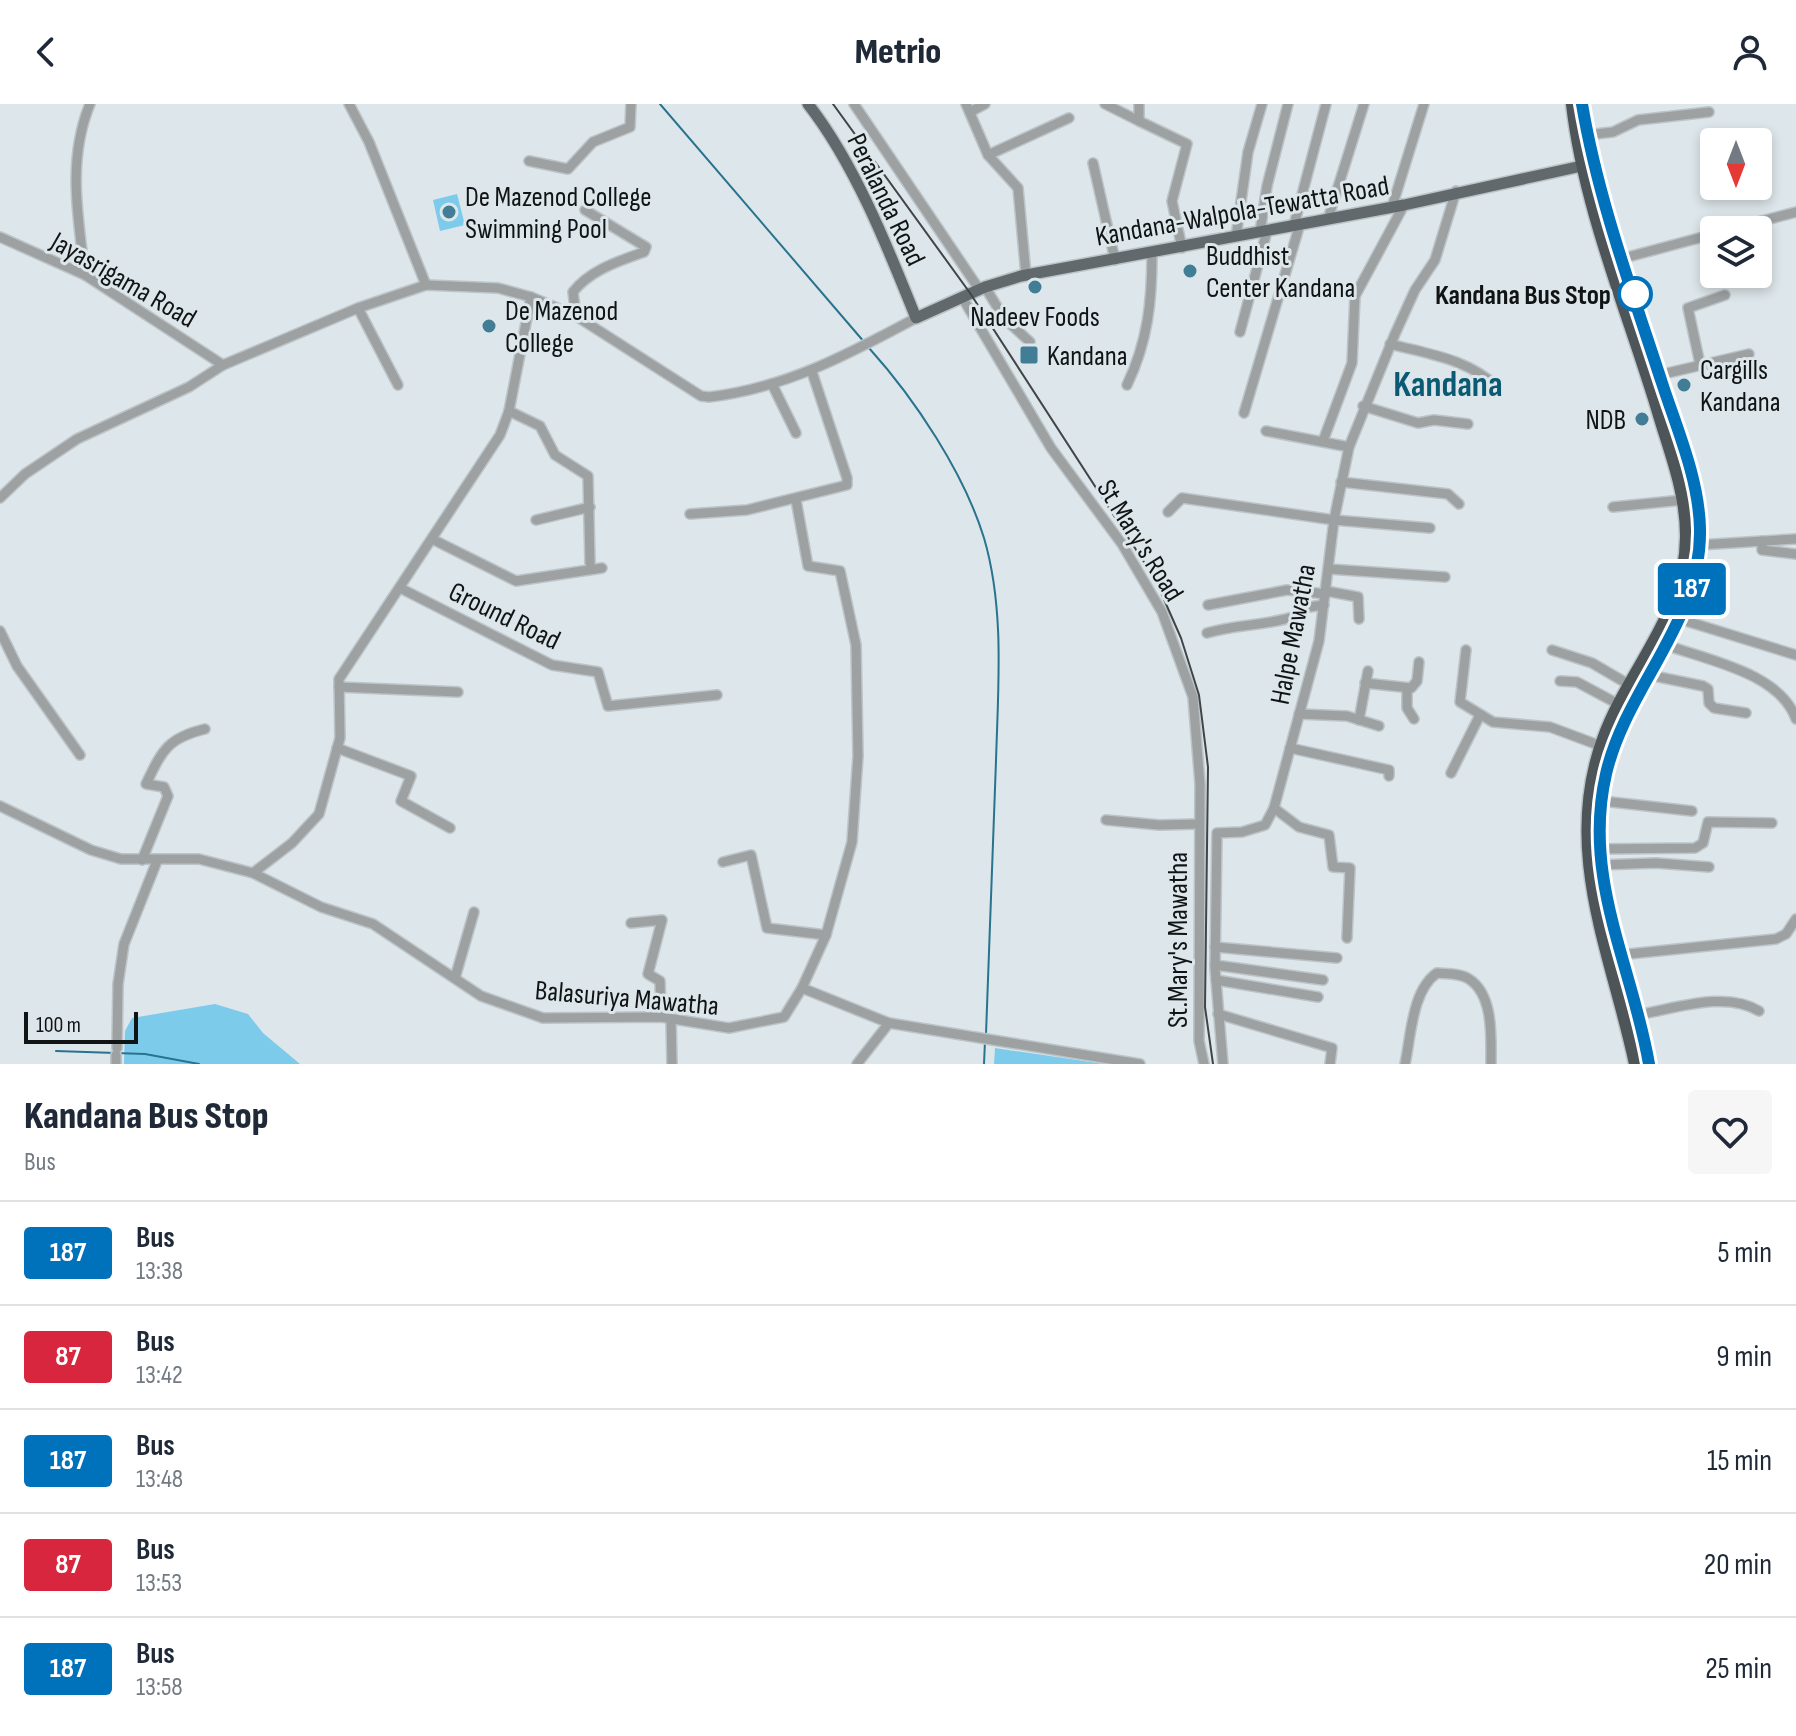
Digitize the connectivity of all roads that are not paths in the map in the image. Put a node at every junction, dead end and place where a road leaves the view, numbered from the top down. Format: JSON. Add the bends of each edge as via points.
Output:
{"nodes":[{"id":1,"x":90,"y":104,"type":"edge"},
{"id":2,"x":349,"y":104,"type":"edge"},
{"id":3,"x":631,"y":104,"type":"edge"},
{"id":4,"x":808,"y":104,"type":"edge"},
{"id":5,"x":854,"y":104,"type":"edge"},
{"id":6,"x":985,"y":104,"type":"edge"},
{"id":7,"x":1105,"y":104,"type":"edge"},
{"id":8,"x":1139,"y":104,"type":"edge"},
{"id":9,"x":1262,"y":104,"type":"edge"},
{"id":10,"x":1288,"y":104,"type":"edge"},
{"id":11,"x":1326,"y":104,"type":"edge"},
{"id":12,"x":1364,"y":104,"type":"edge"},
{"id":13,"x":1424,"y":104,"type":"edge"},
{"id":14,"x":1572,"y":104,"type":"edge"},
{"id":15,"x":1581,"y":104,"type":"edge"},
{"id":16,"x":968,"y":108,"type":"edge"},
{"id":17,"x":1709,"y":112,"type":"dead end"},
{"id":18,"x":1069,"y":118,"type":"dead end"},
{"id":19,"x":1139,"y":121,"type":"junction"},
{"id":20,"x":1587,"y":135,"type":"junction"},
{"id":21,"x":988,"y":155,"type":"junction"},
{"id":22,"x":529,"y":161,"type":"dead end"},
{"id":23,"x":1093,"y":163,"type":"dead end"},
{"id":24,"x":1588,"y":165,"type":"junction"},
{"id":25,"x":1456,"y":191,"type":"junction"},
{"id":26,"x":1398,"y":206,"type":"junction"},
{"id":27,"x":585,"y":210,"type":"dead end"},
{"id":28,"x":1796,"y":212,"type":"edge"},
{"id":29,"x":1772,"y":218,"type":"edge"},
{"id":30,"x":1328,"y":219,"type":"junction"},
{"id":31,"x":1297,"y":225,"type":"junction"},
{"id":32,"x":1264,"y":231,"type":"junction"},
{"id":33,"x":1236,"y":237,"type":"junction"},
{"id":34,"x":1700,"y":238,"type":"edge"},
{"id":35,"x":1,"y":240,"type":"edge"},
{"id":36,"x":1182,"y":248,"type":"junction"},
{"id":37,"x":1152,"y":253,"type":"junction"},
{"id":38,"x":1624,"y":258,"type":"junction"},
{"id":39,"x":1115,"y":260,"type":"junction"},
{"id":40,"x":85,"y":275,"type":"junction"},
{"id":41,"x":1026,"y":275,"type":"junction"},
{"id":42,"x":426,"y":285,"type":"junction"},
{"id":43,"x":982,"y":288,"type":"junction"},
{"id":44,"x":1725,"y":295,"type":"dead end"},
{"id":45,"x":531,"y":297,"type":"junction"},
{"id":46,"x":962,"y":297,"type":"junction"},
{"id":47,"x":358,"y":308,"type":"junction"},
{"id":48,"x":576,"y":316,"type":"junction"},
{"id":49,"x":916,"y":318,"type":"junction"},
{"id":50,"x":1240,"y":332,"type":"dead end"},
{"id":51,"x":1030,"y":342,"type":"dead end"},
{"id":52,"x":1390,"y":344,"type":"junction"},
{"id":53,"x":1749,"y":354,"type":"dead end"},
{"id":54,"x":1700,"y":364,"type":"junction"},
{"id":55,"x":223,"y":365,"type":"junction"},
{"id":56,"x":812,"y":372,"type":"junction"},
{"id":57,"x":1659,"y":375,"type":"junction"},
{"id":58,"x":772,"y":384,"type":"junction"},
{"id":59,"x":398,"y":385,"type":"dead end"},
{"id":60,"x":1127,"y":385,"type":"dead end"},
{"id":61,"x":1497,"y":387,"type":"dead end"},
{"id":62,"x":1363,"y":406,"type":"junction"},
{"id":63,"x":509,"y":411,"type":"junction"},
{"id":64,"x":1244,"y":413,"type":"dead end"},
{"id":65,"x":1468,"y":424,"type":"dead end"},
{"id":66,"x":1266,"y":431,"type":"dead end"},
{"id":67,"x":796,"y":433,"type":"dead end"},
{"id":68,"x":1323,"y":441,"type":"junction"},
{"id":69,"x":1349,"y":447,"type":"junction"},
{"id":70,"x":1341,"y":482,"type":"junction"},
{"id":71,"x":0,"y":498,"type":"edge"},
{"id":72,"x":796,"y":500,"type":"junction"},
{"id":73,"x":1683,"y":500,"type":"junction"},
{"id":74,"x":1459,"y":504,"type":"dead end"},
{"id":75,"x":590,"y":507,"type":"junction"},
{"id":76,"x":1613,"y":507,"type":"dead end"},
{"id":77,"x":1168,"y":512,"type":"dead end"},
{"id":78,"x":690,"y":514,"type":"dead end"},
{"id":79,"x":536,"y":520,"type":"dead end"},
{"id":80,"x":1334,"y":520,"type":"junction"},
{"id":81,"x":1430,"y":528,"type":"dead end"},
{"id":82,"x":432,"y":539,"type":"junction"},
{"id":83,"x":1796,"y":539,"type":"edge"},
{"id":84,"x":1762,"y":541,"type":"junction"},
{"id":85,"x":1699,"y":545,"type":"junction"},
{"id":86,"x":1796,"y":554,"type":"edge"},
{"id":87,"x":590,"y":563,"type":"dead end"},
{"id":88,"x":602,"y":568,"type":"dead end"},
{"id":89,"x":1329,"y":569,"type":"junction"},
{"id":90,"x":1445,"y":577,"type":"dead end"},
{"id":91,"x":402,"y":589,"type":"junction"},
{"id":92,"x":1326,"y":593,"type":"junction"},
{"id":93,"x":1208,"y":605,"type":"dead end"},
{"id":94,"x":1324,"y":605,"type":"junction"},
{"id":95,"x":1675,"y":617,"type":"junction"},
{"id":96,"x":1359,"y":619,"type":"dead end"},
{"id":97,"x":0,"y":631,"type":"edge"},
{"id":98,"x":1207,"y":633,"type":"dead end"},
{"id":99,"x":1666,"y":645,"type":"junction"},
{"id":100,"x":1466,"y":650,"type":"dead end"},
{"id":101,"x":1552,"y":650,"type":"dead end"},
{"id":102,"x":1796,"y":655,"type":"edge"},
{"id":103,"x":1419,"y":662,"type":"dead end"},
{"id":104,"x":1368,"y":671,"type":"dead end"},
{"id":105,"x":1643,"y":672,"type":"junction"},
{"id":106,"x":1560,"y":681,"type":"dead end"},
{"id":107,"x":1365,"y":683,"type":"junction"},
{"id":108,"x":1628,"y":684,"type":"junction"},
{"id":109,"x":339,"y":687,"type":"junction"},
{"id":110,"x":1407,"y":688,"type":"junction"},
{"id":111,"x":458,"y":692,"type":"dead end"},
{"id":112,"x":717,"y":695,"type":"dead end"},
{"id":113,"x":1618,"y":704,"type":"junction"},
{"id":114,"x":1746,"y":713,"type":"dead end"},
{"id":115,"x":1299,"y":714,"type":"junction"},
{"id":116,"x":1480,"y":715,"type":"junction"},
{"id":117,"x":1414,"y":719,"type":"dead end"},
{"id":118,"x":1796,"y":719,"type":"edge"},
{"id":119,"x":1359,"y":720,"type":"junction"},
{"id":120,"x":1379,"y":726,"type":"dead end"},
{"id":121,"x":205,"y":729,"type":"dead end"},
{"id":122,"x":1601,"y":746,"type":"junction"},
{"id":123,"x":337,"y":748,"type":"junction"},
{"id":124,"x":1290,"y":748,"type":"junction"},
{"id":125,"x":80,"y":755,"type":"dead end"},
{"id":126,"x":1451,"y":773,"type":"dead end"},
{"id":127,"x":1389,"y":776,"type":"dead end"},
{"id":128,"x":1602,"y":801,"type":"junction"},
{"id":129,"x":0,"y":806,"type":"edge"},
{"id":130,"x":1274,"y":808,"type":"junction"},
{"id":131,"x":1692,"y":811,"type":"dead end"},
{"id":132,"x":1106,"y":820,"type":"dead end"},
{"id":133,"x":1772,"y":823,"type":"dead end"},
{"id":134,"x":450,"y":828,"type":"dead end"},
{"id":135,"x":1199,"y":829,"type":"junction"},
{"id":136,"x":1217,"y":833,"type":"junction"},
{"id":137,"x":1599,"y":849,"type":"junction"},
{"id":138,"x":142,"y":860,"type":"junction"},
{"id":139,"x":157,"y":861,"type":"junction"},
{"id":140,"x":723,"y":862,"type":"dead end"},
{"id":141,"x":1600,"y":865,"type":"junction"},
{"id":142,"x":1709,"y":867,"type":"dead end"},
{"id":143,"x":253,"y":873,"type":"junction"},
{"id":144,"x":474,"y":912,"type":"dead end"},
{"id":145,"x":1796,"y":919,"type":"edge"},
{"id":146,"x":631,"y":923,"type":"dead end"},
{"id":147,"x":826,"y":935,"type":"junction"},
{"id":148,"x":1791,"y":935,"type":"edge"},
{"id":149,"x":1347,"y":938,"type":"dead end"},
{"id":150,"x":1215,"y":947,"type":"junction"},
{"id":151,"x":1619,"y":955,"type":"junction"},
{"id":152,"x":1337,"y":958,"type":"dead end"},
{"id":153,"x":1215,"y":965,"type":"junction"},
{"id":154,"x":455,"y":978,"type":"junction"},
{"id":155,"x":1216,"y":980,"type":"junction"},
{"id":156,"x":1323,"y":980,"type":"dead end"},
{"id":157,"x":802,"y":988,"type":"junction"},
{"id":158,"x":1318,"y":997,"type":"dead end"},
{"id":159,"x":1759,"y":1011,"type":"dead end"},
{"id":160,"x":1218,"y":1014,"type":"junction"},
{"id":161,"x":1636,"y":1015,"type":"junction"},
{"id":162,"x":666,"y":1018,"type":"junction"},
{"id":163,"x":889,"y":1023,"type":"junction"},
{"id":164,"x":116,"y":1055,"type":"edge"},
{"id":165,"x":672,"y":1064,"type":"edge"},
{"id":166,"x":857,"y":1064,"type":"edge"},
{"id":167,"x":1140,"y":1064,"type":"edge"},
{"id":168,"x":1204,"y":1064,"type":"edge"},
{"id":169,"x":1223,"y":1064,"type":"edge"},
{"id":170,"x":1330,"y":1064,"type":"edge"},
{"id":171,"x":1405,"y":1064,"type":"edge"},
{"id":172,"x":1491,"y":1064,"type":"edge"},
{"id":173,"x":1635,"y":1064,"type":"edge"},
{"id":174,"x":1649,"y":1064,"type":"edge"}],
"edges":[{"from":1,"to":40,"type":"street","via":[[74,189]]},
{"from":2,"to":42,"type":"street"},
{"from":3,"to":22,"type":"street","via":[[630,127],[593,142],[568,169]]},
{"from":4,"to":49,"type":"main road","name":"Peralanda Road","via":[[887,246]]},
{"from":5,"to":43,"type":"street"},
{"from":6,"to":16,"type":"street"},
{"from":7,"to":19,"type":"street"},
{"from":8,"to":19,"type":"street"},
{"from":9,"to":33,"type":"street","via":[[1248,152]]},
{"from":10,"to":32,"type":"street","via":[[1267,186]]},
{"from":11,"to":31,"type":"street"},
{"from":12,"to":30,"type":"street"},
{"from":13,"to":26,"type":"street"},
{"from":14,"to":24,"type":"highway"},
{"from":15,"to":20,"type":"highway"},
{"from":16,"to":21,"type":"street"},
{"from":17,"to":20,"type":"street","via":[[1638,120],[1613,132]]},
{"from":18,"to":21,"type":"street"},
{"from":19,"to":36,"type":"street","via":[[1189,149],[1172,201]]},
{"from":20,"to":24,"type":"highway"},
{"from":21,"to":41,"type":"street","via":[[1018,188]]},
{"from":23,"to":39,"type":"street"},
{"from":24,"to":25,"type":"main road","name":"Kandana-Walpola-Tewatta Road"},
{"from":24,"to":38,"type":"highway"},
{"from":24,"to":73,"type":"highway"},
{"from":25,"to":26,"type":"main road","name":"Kandana-Walpola-Tewatta Road"},
{"from":25,"to":52,"type":"street","name":"Halpe Mawatha","via":[[1435,260]]},
{"from":26,"to":30,"type":"main road","name":"Kandana-Walpola-Tewatta Road"},
{"from":26,"to":68,"type":"street","via":[[1355,296],[1352,363]]},
{"from":27,"to":48,"type":"street","via":[[646,247],[578,285],[573,292]]},
{"from":28,"to":29,"type":"street"},
{"from":30,"to":31,"type":"main road","name":"Kandana-Walpola-Tewatta Road"},
{"from":31,"to":32,"type":"main road","name":"Kandana-Walpola-Tewatta Road"},
{"from":31,"to":64,"type":"street"},
{"from":32,"to":33,"type":"main road","name":"Kandana-Walpola-Tewatta Road"},
{"from":32,"to":50,"type":"street"},
{"from":33,"to":36,"type":"main road","name":"Kandana-Walpola-Tewatta Road"},
{"from":34,"to":38,"type":"street"},
{"from":35,"to":40,"type":"street","name":"Jayasrigama Road"},
{"from":36,"to":37,"type":"main road","name":"Kandana-Walpola-Tewatta Road"},
{"from":37,"to":39,"type":"main road","name":"Kandana-Walpola-Tewatta Road"},
{"from":37,"to":60,"type":"street","via":[[1147,334]]},
{"from":38,"to":57,"type":"highway"},
{"from":39,"to":41,"type":"main road","name":"Kandana-Walpola-Tewatta Road"},
{"from":40,"to":55,"type":"street","name":"Jayasrigama Road"},
{"from":41,"to":43,"type":"main road","name":"Kandana-Walpola-Tewatta Road"},
{"from":42,"to":45,"type":"street","via":[[498,288]]},
{"from":42,"to":47,"type":"street"},
{"from":43,"to":46,"type":"main road","name":"Kandana-Walpola-Tewatta Road"},
{"from":43,"to":51,"type":"street"},
{"from":44,"to":54,"type":"street","via":[[1688,308]]},
{"from":45,"to":48,"type":"street"},
{"from":45,"to":63,"type":"street"},
{"from":46,"to":49,"type":"main road","name":"Kandana-Walpola-Tewatta Road"},
{"from":46,"to":135,"type":"street","name":"St Mary's Road","via":[[1051,448],[1122,544],[1162,612],[1193,697]]},
{"from":47,"to":55,"type":"street"},
{"from":47,"to":59,"type":"street"},
{"from":48,"to":58,"type":"street","via":[[701,396]]},
{"from":49,"to":56,"type":"street"},
{"from":52,"to":61,"type":"street","via":[[1460,362]]},
{"from":52,"to":62,"type":"street","name":"Halpe Mawatha"},
{"from":53,"to":54,"type":"street"},
{"from":54,"to":57,"type":"street"},
{"from":55,"to":71,"type":"street","via":[[189,387],[77,439]]},
{"from":56,"to":58,"type":"street"},
{"from":56,"to":72,"type":"street","via":[[847,485]]},
{"from":57,"to":85,"type":"highway","via":[[1697,499]]},
{"from":58,"to":67,"type":"street"},
{"from":62,"to":65,"type":"street","via":[[1418,423]]},
{"from":62,"to":69,"type":"street","name":"Halpe Mawatha"},
{"from":63,"to":75,"type":"street","via":[[540,426],[555,455],[588,476]]},
{"from":63,"to":82,"type":"street","via":[[486,461]]},
{"from":66,"to":68,"type":"street"},
{"from":68,"to":69,"type":"street"},
{"from":69,"to":70,"type":"street","name":"Halpe Mawatha"},
{"from":70,"to":74,"type":"street","via":[[1448,494]]},
{"from":70,"to":80,"type":"street","name":"Halpe Mawatha"},
{"from":72,"to":78,"type":"street"},
{"from":72,"to":147,"type":"street","name":"Balasuriya Mawatha","via":[[808,566],[840,571],[856,645],[858,756],[852,842]]},
{"from":73,"to":76,"type":"street"},
{"from":73,"to":95,"type":"highway","via":[[1686,535]]},
{"from":75,"to":79,"type":"street"},
{"from":75,"to":87,"type":"street"},
{"from":77,"to":80,"type":"street","via":[[1182,498]]},
{"from":80,"to":81,"type":"street"},
{"from":80,"to":89,"type":"street","name":"Halpe Mawatha"},
{"from":82,"to":88,"type":"street","via":[[516,581]]},
{"from":82,"to":91,"type":"street"},
{"from":83,"to":84,"type":"street"},
{"from":84,"to":85,"type":"street"},
{"from":84,"to":86,"type":"street","via":[[1762,550],[1768,553]]},
{"from":85,"to":95,"type":"highway","via":[[1693,585]]},
{"from":89,"to":90,"type":"street"},
{"from":89,"to":92,"type":"street","name":"Halpe Mawatha"},
{"from":91,"to":109,"type":"street","via":[[339,679]]},
{"from":91,"to":112,"type":"street","name":"Ground Road","via":[[552,665],[598,672],[608,706]]},
{"from":92,"to":93,"type":"street","via":[[1287,590]]},
{"from":92,"to":94,"type":"street","name":"Halpe Mawatha"},
{"from":92,"to":96,"type":"street","via":[[1358,597]]},
{"from":94,"to":98,"type":"street","via":[[1262,625],[1235,624]]},
{"from":94,"to":115,"type":"street","name":"Halpe Mawatha"},
{"from":95,"to":99,"type":"highway"},
{"from":95,"to":102,"type":"street"},
{"from":95,"to":105,"type":"highway"},
{"from":97,"to":125,"type":"street","via":[[17,666]]},
{"from":99,"to":105,"type":"highway"},
{"from":99,"to":118,"type":"street","via":[[1745,674],[1773,690]]},
{"from":100,"to":116,"type":"street","via":[[1460,702]]},
{"from":101,"to":108,"type":"street","via":[[1592,663]]},
{"from":103,"to":110,"type":"street","via":[[1417,681]]},
{"from":104,"to":107,"type":"street"},
{"from":105,"to":108,"type":"highway"},
{"from":105,"to":114,"type":"street","via":[[1703,686],[1714,708]]},
{"from":105,"to":128,"type":"highway","via":[[1617,739]]},
{"from":106,"to":113,"type":"street","via":[[1577,682]]},
{"from":107,"to":110,"type":"street"},
{"from":107,"to":119,"type":"street"},
{"from":108,"to":113,"type":"highway"},
{"from":109,"to":111,"type":"street"},
{"from":109,"to":123,"type":"street"},
{"from":110,"to":117,"type":"street","via":[[1407,708]]},
{"from":113,"to":122,"type":"highway"},
{"from":115,"to":119,"type":"street"},
{"from":115,"to":124,"type":"street","name":"Halpe Mawatha"},
{"from":116,"to":122,"type":"street","via":[[1493,722],[1550,727]]},
{"from":116,"to":126,"type":"street"},
{"from":119,"to":120,"type":"street"},
{"from":121,"to":138,"type":"street","via":[[180,734],[159,757],[146,784],[164,787],[168,796]]},
{"from":122,"to":173,"type":"highway","via":[[1590,794],[1589,882]]},
{"from":123,"to":134,"type":"street","via":[[411,776],[401,801]]},
{"from":123,"to":143,"type":"street","via":[[319,814]]},
{"from":124,"to":127,"type":"street","via":[[1389,770]]},
{"from":124,"to":130,"type":"street","name":"Halpe Mawatha"},
{"from":128,"to":131,"type":"street"},
{"from":128,"to":137,"type":"highway"},
{"from":129,"to":138,"type":"street","name":"Balasuriya Mawatha","via":[[91,850]]},
{"from":130,"to":136,"type":"street","via":[[1265,825]]},
{"from":130,"to":149,"type":"street","via":[[1299,827],[1329,835],[1333,867],[1350,868]]},
{"from":132,"to":135,"type":"street"},
{"from":133,"to":137,"type":"street","via":[[1708,822],[1703,843],[1695,848]]},
{"from":135,"to":136,"type":"street","name":"St.Mary's Mawatha"},
{"from":135,"to":168,"type":"street","name":"St.Mary's Mawatha","via":[[1199,1041]]},
{"from":136,"to":150,"type":"street"},
{"from":137,"to":141,"type":"highway"},
{"from":138,"to":139,"type":"street","name":"Balasuriya Mawatha"},
{"from":139,"to":143,"type":"street","name":"Balasuriya Mawatha","via":[[199,859]]},
{"from":139,"to":164,"type":"street","via":[[124,944]]},
{"from":140,"to":147,"type":"street","via":[[751,855],[767,928]]},
{"from":141,"to":142,"type":"street"},
{"from":141,"to":151,"type":"highway"},
{"from":143,"to":154,"type":"street","name":"Balasuriya Mawatha","via":[[321,907],[373,924]]},
{"from":144,"to":154,"type":"street"},
{"from":145,"to":148,"type":"street"},
{"from":146,"to":162,"type":"street","via":[[662,920],[648,974],[660,981]]},
{"from":147,"to":157,"type":"street","name":"Balasuriya Mawatha"},
{"from":148,"to":151,"type":"street","via":[[1749,944]]},
{"from":150,"to":152,"type":"street"},
{"from":150,"to":153,"type":"street"},
{"from":151,"to":161,"type":"highway"},
{"from":153,"to":155,"type":"street"},
{"from":153,"to":156,"type":"street"},
{"from":154,"to":162,"type":"street","name":"Balasuriya Mawatha","via":[[481,996],[543,1018]]},
{"from":155,"to":158,"type":"street"},
{"from":155,"to":160,"type":"street"},
{"from":157,"to":162,"type":"street","name":"Balasuriya Mawatha","via":[[784,1017],[729,1028]]},
{"from":157,"to":163,"type":"street"},
{"from":159,"to":161,"type":"street","via":[[1746,1003],[1723,1002]]},
{"from":160,"to":169,"type":"street"},
{"from":160,"to":170,"type":"street","via":[[1332,1048]]},
{"from":161,"to":174,"type":"highway"},
{"from":162,"to":165,"type":"street"},
{"from":163,"to":166,"type":"street"},
{"from":163,"to":167,"type":"street"},
{"from":171,"to":172,"type":"street","via":[[1418,1003],[1437,973],[1463,976],[1482,992],[1490,1020]]}]}
